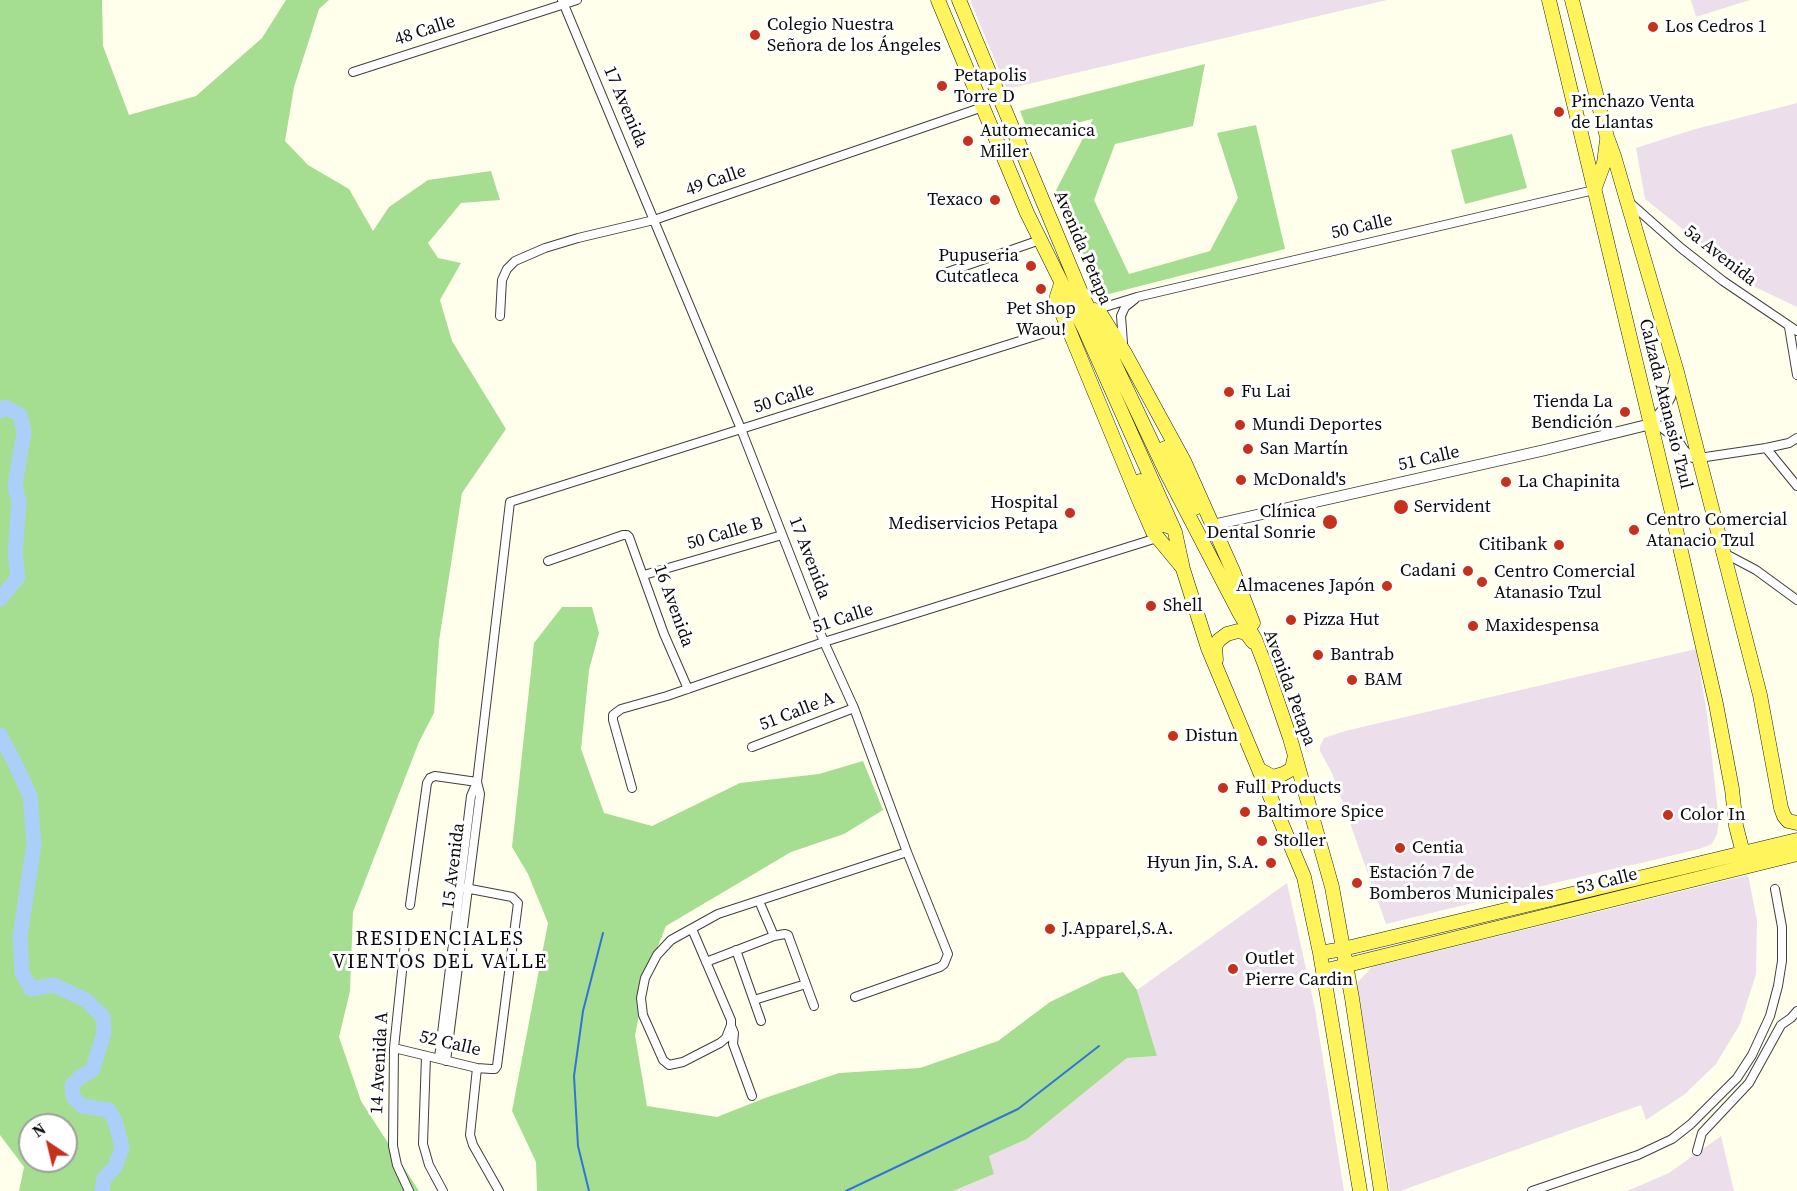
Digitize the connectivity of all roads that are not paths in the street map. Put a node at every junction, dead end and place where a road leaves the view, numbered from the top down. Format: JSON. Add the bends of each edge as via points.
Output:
{"nodes":[{"id":1,"x":577,"y":0,"type":"edge"},
{"id":2,"x":938,"y":0,"type":"edge"},
{"id":3,"x":959,"y":0,"type":"edge"},
{"id":4,"x":1549,"y":0,"type":"edge"},
{"id":5,"x":1572,"y":0,"type":"edge"},
{"id":6,"x":563,"y":2,"type":"edge"},
{"id":7,"x":353,"y":72,"type":"dead end"},
{"id":8,"x":983,"y":107,"type":"junction"},
{"id":9,"x":1607,"y":137,"type":"junction"},
{"id":10,"x":1594,"y":190,"type":"junction"},
{"id":11,"x":1627,"y":201,"type":"junction"},
{"id":12,"x":654,"y":220,"type":"junction"},
{"id":13,"x":1040,"y":240,"type":"junction"},
{"id":14,"x":942,"y":274,"type":"dead end"},
{"id":15,"x":1061,"y":284,"type":"junction"},
{"id":16,"x":1082,"y":295,"type":"junction"},
{"id":17,"x":1137,"y":297,"type":"junction"},
{"id":18,"x":1095,"y":310,"type":"junction"},
{"id":19,"x":500,"y":315,"type":"dead end"},
{"id":20,"x":1068,"y":326,"type":"junction"},
{"id":21,"x":1793,"y":329,"type":"edge"},
{"id":22,"x":1126,"y":355,"type":"junction"},
{"id":23,"x":1677,"y":372,"type":"junction"},
{"id":24,"x":1797,"y":375,"type":"edge"},
{"id":25,"x":1651,"y":424,"type":"junction"},
{"id":26,"x":741,"y":429,"type":"junction"},
{"id":27,"x":1797,"y":438,"type":"edge"},
{"id":28,"x":1766,"y":448,"type":"junction"},
{"id":29,"x":1699,"y":458,"type":"junction"},
{"id":30,"x":1797,"y":486,"type":"edge"},
{"id":31,"x":510,"y":502,"type":"joint"},
{"id":32,"x":1193,"y":516,"type":"dead end"},
{"id":33,"x":1214,"y":525,"type":"junction"},
{"id":34,"x":1171,"y":527,"type":"dead end"},
{"id":35,"x":782,"y":535,"type":"junction"},
{"id":36,"x":1157,"y":538,"type":"junction"},
{"id":37,"x":1722,"y":552,"type":"junction"},
{"id":38,"x":548,"y":561,"type":"dead end"},
{"id":39,"x":1183,"y":569,"type":"junction"},
{"id":40,"x":644,"y":575,"type":"junction"},
{"id":41,"x":1797,"y":600,"type":"edge"},
{"id":42,"x":1255,"y":639,"type":"junction"},
{"id":43,"x":824,"y":642,"type":"junction"},
{"id":44,"x":1263,"y":659,"type":"junction"},
{"id":45,"x":1220,"y":678,"type":"junction"},
{"id":46,"x":688,"y":688,"type":"junction"},
{"id":47,"x":854,"y":708,"type":"junction"},
{"id":48,"x":752,"y":747,"type":"dead end"},
{"id":49,"x":1295,"y":755,"type":"junction"},
{"id":50,"x":1260,"y":770,"type":"junction"},
{"id":51,"x":477,"y":782,"type":"junction"},
{"id":52,"x":632,"y":788,"type":"dead end"},
{"id":53,"x":1797,"y":823,"type":"edge"},
{"id":54,"x":1736,"y":826,"type":"junction"},
{"id":55,"x":1797,"y":840,"type":"edge"},
{"id":56,"x":907,"y":852,"type":"junction"},
{"id":57,"x":1775,"y":853,"type":"junction"},
{"id":58,"x":1797,"y":854,"type":"edge"},
{"id":59,"x":1752,"y":858,"type":"junction"},
{"id":60,"x":1694,"y":865,"type":"junction"},
{"id":61,"x":465,"y":888,"type":"junction"},
{"id":62,"x":1775,"y":889,"type":"dead end"},
{"id":63,"x":759,"y":901,"type":"junction"},
{"id":64,"x":410,"y":904,"type":"dead end"},
{"id":65,"x":692,"y":929,"type":"junction"},
{"id":66,"x":406,"y":933,"type":"dead end"},
{"id":67,"x":774,"y":936,"type":"junction"},
{"id":68,"x":1344,"y":949,"type":"junction"},
{"id":69,"x":736,"y":950,"type":"junction"},
{"id":70,"x":1320,"y":953,"type":"junction"},
{"id":71,"x":706,"y":962,"type":"junction"},
{"id":72,"x":1347,"y":965,"type":"junction"},
{"id":73,"x":1323,"y":971,"type":"junction"},
{"id":74,"x":806,"y":984,"type":"junction"},
{"id":75,"x":855,"y":997,"type":"dead end"},
{"id":76,"x":753,"y":1000,"type":"junction"},
{"id":77,"x":814,"y":1006,"type":"dead end"},
{"id":78,"x":1797,"y":1011,"type":"edge"},
{"id":79,"x":761,"y":1021,"type":"dead end"},
{"id":80,"x":731,"y":1025,"type":"junction"},
{"id":81,"x":394,"y":1048,"type":"junction"},
{"id":82,"x":426,"y":1056,"type":"junction"},
{"id":83,"x":442,"y":1060,"type":"junction"},
{"id":84,"x":477,"y":1068,"type":"junction"},
{"id":85,"x":752,"y":1096,"type":"dead end"},
{"id":86,"x":1697,"y":1151,"type":"dead end"},
{"id":87,"x":409,"y":1191,"type":"edge"},
{"id":88,"x":443,"y":1191,"type":"edge"},
{"id":89,"x":499,"y":1191,"type":"edge"},
{"id":90,"x":1360,"y":1191,"type":"edge"},
{"id":91,"x":1381,"y":1191,"type":"edge"},
{"id":92,"x":1532,"y":1191,"type":"edge"}],
"edges":[{"from":1,"to":6,"type":"street","name":"48 Calle"},
{"from":2,"to":8,"type":"main road","name":"Avenida Petapa"},
{"from":3,"to":16,"type":"main road","name":"Avenida Petapa"},
{"from":4,"to":10,"type":"main road","name":"Calzada Atanasio Tzul"},
{"from":5,"to":9,"type":"main road","name":"Calzada Atanasio Tzul"},
{"from":6,"to":7,"type":"street","name":"48 Calle"},
{"from":6,"to":12,"type":"street","name":"17 Avenida"},
{"from":8,"to":12,"type":"street","name":"49 Calle"},
{"from":8,"to":13,"type":"main road","name":"Avenida Petapa"},
{"from":9,"to":10,"type":"main road","via":[[1604,163]]},
{"from":9,"to":11,"type":"main road","name":"Calzada Atanasio Tzul"},
{"from":10,"to":17,"type":"street","name":"50 Calle"},
{"from":10,"to":25,"type":"main road","name":"Calzada Atanasio Tzul"},
{"from":11,"to":21,"type":"street","name":"5a Avenida","via":[[1723,281]]},
{"from":11,"to":23,"type":"main road","name":"Calzada Atanasio Tzul"},
{"from":12,"to":19,"type":"street","name":"49 Calle","via":[[578,238],[516,261],[507,268],[502,280]]},
{"from":12,"to":26,"type":"street","name":"17 Avenida"},
{"from":13,"to":14,"type":"street"},
{"from":13,"to":15,"type":"main road","name":"Avenida Petapa"},
{"from":15,"to":20,"type":"main road","via":[[1057,302]]},
{"from":15,"to":34,"type":"main road","via":[[1077,333],[1140,481],[1159,520]]},
{"from":15,"to":39,"type":"main road","name":"Avenida Petapa","via":[[1175,532]]},
{"from":16,"to":18,"type":"main road"},
{"from":16,"to":42,"type":"main road","name":"Avenida Petapa","via":[[1166,472]]},
{"from":17,"to":18,"type":"street","name":"50 Calle"},
{"from":17,"to":22,"type":"street","via":[[1121,316]]},
{"from":18,"to":22,"type":"main road"},
{"from":18,"to":32,"type":"main road","via":[[1194,502]]},
{"from":20,"to":26,"type":"street","name":"50 Calle"},
{"from":20,"to":36,"type":"main road"},
{"from":21,"to":24,"type":"street"},
{"from":22,"to":33,"type":"main road"},
{"from":23,"to":25,"type":"street","via":[[1670,398]]},
{"from":23,"to":29,"type":"main road","name":"Calzada Atanasio Tzul"},
{"from":25,"to":29,"type":"street","via":[[1669,432],[1689,456]]},
{"from":25,"to":33,"type":"street","name":"51 Calle"},
{"from":25,"to":54,"type":"main road","name":"Calzada Atanasio Tzul","via":[[1716,704]]},
{"from":26,"to":31,"type":"street","name":"50 Calle"},
{"from":26,"to":35,"type":"street","name":"17 Avenida"},
{"from":27,"to":28,"type":"street"},
{"from":28,"to":29,"type":"street"},
{"from":28,"to":30,"type":"street"},
{"from":29,"to":37,"type":"main road","name":"Calzada Atanasio Tzul"},
{"from":31,"to":51,"type":"street","name":"15 Avenida"},
{"from":33,"to":42,"type":"main road","via":[[1251,618]]},
{"from":35,"to":40,"type":"street","name":"50 Calle B"},
{"from":35,"to":43,"type":"street","name":"17 Avenida"},
{"from":36,"to":39,"type":"main road"},
{"from":36,"to":43,"type":"street","name":"51 Calle"},
{"from":37,"to":41,"type":"street","via":[[1756,570]]},
{"from":37,"to":53,"type":"main road","name":"Calzada Atanasio Tzul","via":[[1760,694],[1781,808],[1788,821]]},
{"from":38,"to":40,"type":"street","name":"16 Avenida","via":[[627,535]]},
{"from":39,"to":45,"type":"main road","name":"Avenida Petapa"},
{"from":40,"to":46,"type":"street","name":"16 Avenida"},
{"from":42,"to":44,"type":"main road","name":"Avenida Petapa"},
{"from":43,"to":46,"type":"street","name":"51 Calle"},
{"from":43,"to":47,"type":"street","name":"17 Avenida"},
{"from":44,"to":45,"type":"main road","via":[[1246,633],[1227,634],[1215,646]]},
{"from":44,"to":49,"type":"main road","name":"Avenida Petapa"},
{"from":45,"to":50,"type":"main road","name":"Avenida Petapa"},
{"from":46,"to":52,"type":"street","name":"51 Calle","via":[[613,715]]},
{"from":47,"to":48,"type":"street","name":"51 Calle A"},
{"from":47,"to":56,"type":"street","name":"17 Avenida"},
{"from":49,"to":50,"type":"main road","via":[[1292,769],[1283,774],[1273,777]]},
{"from":49,"to":68,"type":"main road","name":"Avenida Petapa","via":[[1332,887]]},
{"from":50,"to":70,"type":"main road","name":"Avenida Petapa","via":[[1298,858]]},
{"from":51,"to":61,"type":"street","name":"15 Avenida","via":[[480,794]]},
{"from":51,"to":64,"type":"street","via":[[435,776],[427,783]]},
{"from":54,"to":59,"type":"main road","name":"Calzada Atanasio Tzul"},
{"from":54,"to":60,"type":"main road","via":[[1728,848]]},
{"from":55,"to":57,"type":"main road"},
{"from":56,"to":63,"type":"street"},
{"from":56,"to":75,"type":"street","name":"17 Avenida","via":[[947,959],[940,967]]},
{"from":57,"to":58,"type":"main road"},
{"from":57,"to":59,"type":"main road"},
{"from":59,"to":60,"type":"main road","name":"53 Calle"},
{"from":59,"to":72,"type":"main road","name":"53 Calle"},
{"from":60,"to":68,"type":"main road","name":"53 Calle"},
{"from":61,"to":83,"type":"street","name":"15 Avenida"},
{"from":61,"to":84,"type":"street","name":"52 Calle","via":[[512,897],[518,903],[497,1065],[495,1069]]},
{"from":62,"to":92,"type":"street","via":[[1782,927],[1778,986],[1770,1016],[1737,1077],[1672,1139],[1638,1155]]},
{"from":63,"to":65,"type":"street","via":[[718,914]]},
{"from":63,"to":67,"type":"street"},
{"from":65,"to":71,"type":"street"},
{"from":65,"to":80,"type":"street","via":[[671,940],[657,955],[640,998],[643,1016],[655,1045],[666,1064],[671,1065],[720,1043]]},
{"from":66,"to":81,"type":"street","name":"14 Avenida A"},
{"from":67,"to":69,"type":"street"},
{"from":67,"to":74,"type":"street","via":[[788,935]]},
{"from":68,"to":70,"type":"main road","name":"53 Calle"},
{"from":68,"to":72,"type":"main road","name":"Avenida Petapa"},
{"from":69,"to":71,"type":"street"},
{"from":69,"to":76,"type":"street"},
{"from":70,"to":73,"type":"main road","name":"Avenida Petapa"},
{"from":71,"to":80,"type":"street"},
{"from":72,"to":73,"type":"main road","name":"53 Calle"},
{"from":72,"to":91,"type":"main road","name":"Avenida Petapa"},
{"from":73,"to":90,"type":"main road","name":"Avenida Petapa"},
{"from":74,"to":76,"type":"street"},
{"from":74,"to":77,"type":"street"},
{"from":76,"to":79,"type":"street"},
{"from":78,"to":86,"type":"street","via":[[1781,1025],[1749,1083],[1702,1133]]},
{"from":80,"to":85,"type":"street","via":[[733,1044]]},
{"from":81,"to":82,"type":"street","name":"52 Calle"},
{"from":81,"to":87,"type":"street","name":"14 Avenida A","via":[[393,1146],[396,1165]]},
{"from":82,"to":83,"type":"street","name":"52 Calle"},
{"from":82,"to":88,"type":"street","via":[[423,1144]]},
{"from":83,"to":84,"type":"street","name":"52 Calle"},
{"from":84,"to":89,"type":"street","via":[[470,1134]]}]}
